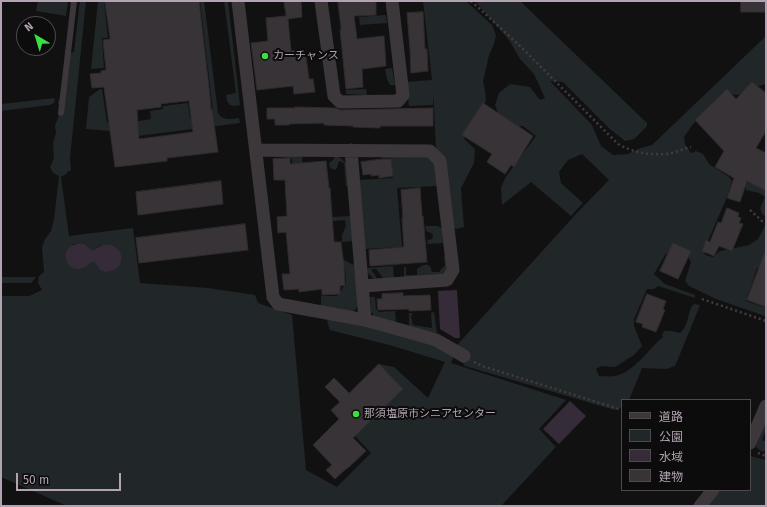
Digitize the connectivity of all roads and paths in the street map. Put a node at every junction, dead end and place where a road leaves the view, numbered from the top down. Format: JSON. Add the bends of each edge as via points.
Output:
{"nodes":[{"id":1,"x":74,"y":1,"type":"edge"},
{"id":2,"x":238,"y":1,"type":"edge"},
{"id":3,"x":322,"y":1,"type":"edge"},
{"id":4,"x":392,"y":1,"type":"edge"},
{"id":5,"x":471,"y":1,"type":"edge"},
{"id":6,"x":61,"y":113,"type":"dead end"},
{"id":7,"x":691,"y":147,"type":"dead end"},
{"id":8,"x":256,"y":150,"type":"junction"},
{"id":9,"x":351,"y":150,"type":"junction"},
{"id":10,"x":750,"y":210,"type":"dead end"},
{"id":11,"x":766,"y":222,"type":"edge"},
{"id":12,"x":363,"y":286,"type":"junction"},
{"id":13,"x":702,"y":299,"type":"dead end"},
{"id":14,"x":365,"y":320,"type":"junction"},
{"id":15,"x":766,"y":321,"type":"edge"},
{"id":16,"x":464,"y":356,"type":"joint"},
{"id":17,"x":766,"y":406,"type":"edge"},
{"id":18,"x":621,"y":410,"type":"edge"},
{"id":19,"x":751,"y":441,"type":"edge"},
{"id":20,"x":712,"y":491,"type":"edge"},
{"id":21,"x":700,"y":506,"type":"edge"}],
"edges":[{"from":1,"to":6,"type":"lane"},
{"from":2,"to":8,"type":"street"},
{"from":3,"to":4,"type":"street","via":[[334,96],[340,102],[398,101],[402,95]]},
{"from":5,"to":7,"type":"path","via":[[618,144],[640,153],[668,154]]},
{"from":8,"to":9,"type":"street"},
{"from":8,"to":14,"type":"street","via":[[273,297],[278,304]]},
{"from":9,"to":12,"type":"street"},
{"from":9,"to":12,"type":"street","via":[[430,151],[440,161],[453,270],[447,280]]},
{"from":10,"to":11,"type":"path"},
{"from":12,"to":14,"type":"street"},
{"from":13,"to":15,"type":"path"},
{"from":14,"to":16,"type":"street","via":[[436,340]]},
{"from":16,"to":18,"type":"path","via":[[482,366]]},
{"from":17,"to":19,"type":"street"},
{"from":20,"to":21,"type":"street"}]}
